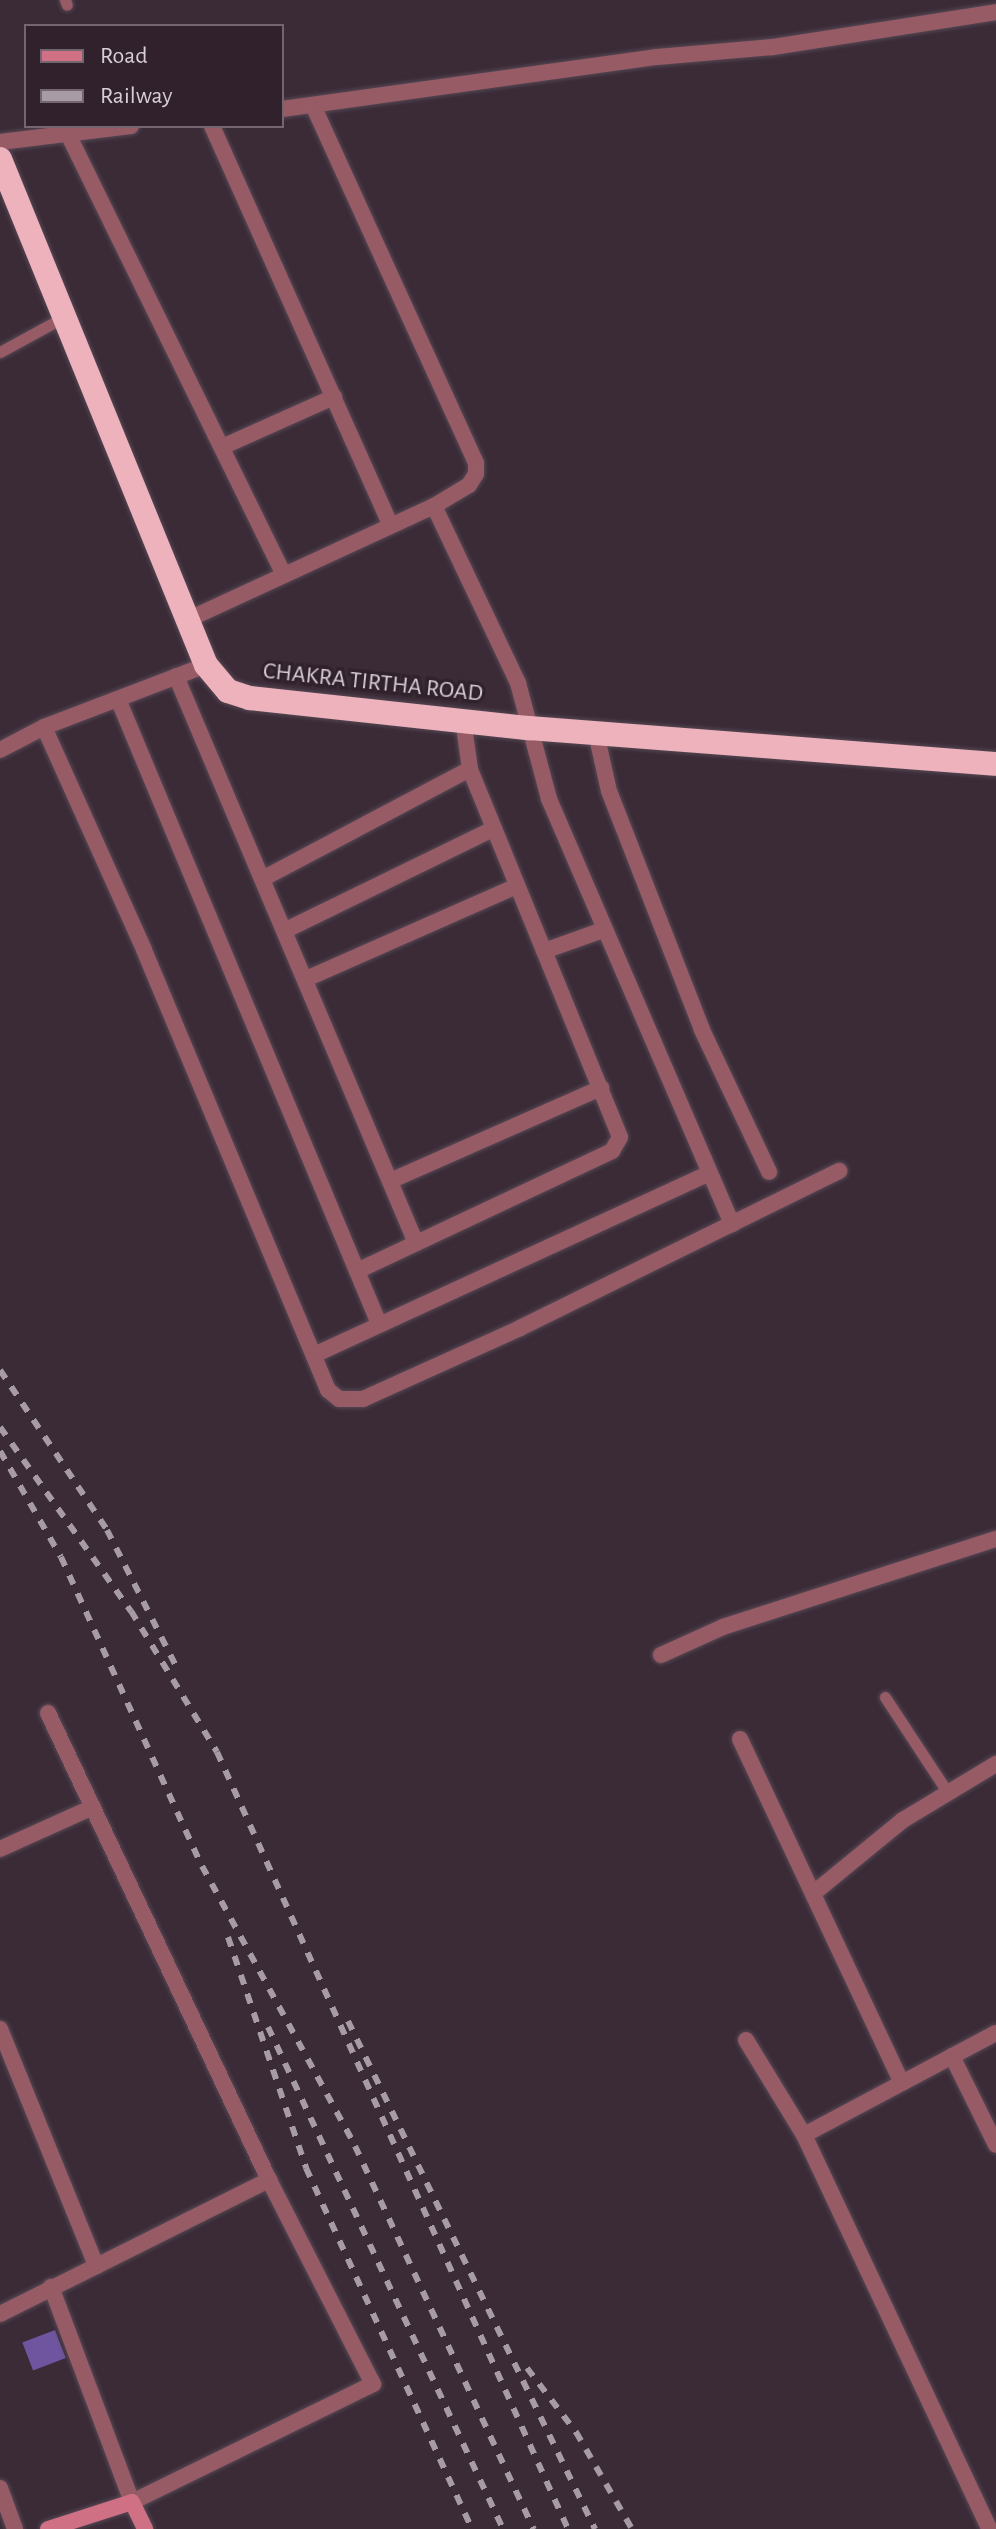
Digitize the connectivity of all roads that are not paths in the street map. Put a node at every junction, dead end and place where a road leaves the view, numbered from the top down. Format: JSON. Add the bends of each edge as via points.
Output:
{"nodes":[{"id":1,"x":996,"y":12,"type":"edge"},
{"id":2,"x":313,"y":106,"type":"junction"},
{"id":3,"x":284,"y":109,"type":"edge"},
{"id":4,"x":115,"y":128,"type":"edge"},
{"id":5,"x":213,"y":128,"type":"edge"},
{"id":6,"x":68,"y":134,"type":"junction"},
{"id":7,"x":0,"y":142,"type":"edge"},
{"id":8,"x":0,"y":159,"type":"edge"},
{"id":9,"x":64,"y":317,"type":"junction"},
{"id":10,"x":0,"y":352,"type":"edge"},
{"id":11,"x":334,"y":397,"type":"junction"},
{"id":12,"x":222,"y":447,"type":"junction"},
{"id":13,"x":434,"y":506,"type":"junction"},
{"id":14,"x":391,"y":526,"type":"junction"},
{"id":15,"x":284,"y":575,"type":"junction"},
{"id":16,"x":187,"y":620,"type":"junction"},
{"id":17,"x":206,"y":665,"type":"junction"},
{"id":18,"x":176,"y":676,"type":"junction"},
{"id":19,"x":118,"y":699,"type":"junction"},
{"id":20,"x":463,"y":720,"type":"junction"},
{"id":21,"x":44,"y":727,"type":"junction"},
{"id":22,"x":528,"y":728,"type":"junction"},
{"id":23,"x":596,"y":733,"type":"junction"},
{"id":24,"x":0,"y":750,"type":"edge"},
{"id":25,"x":996,"y":764,"type":"edge"},
{"id":26,"x":470,"y":769,"type":"junction"},
{"id":27,"x":493,"y":829,"type":"junction"},
{"id":28,"x":264,"y":878,"type":"junction"},
{"id":29,"x":517,"y":886,"type":"junction"},
{"id":30,"x":286,"y":930,"type":"junction"},
{"id":31,"x":603,"y":930,"type":"junction"},
{"id":32,"x":544,"y":951,"type":"junction"},
{"id":33,"x":306,"y":979,"type":"junction"},
{"id":34,"x":601,"y":1088,"type":"junction"},
{"id":35,"x":839,"y":1171,"type":"dead end"},
{"id":36,"x":769,"y":1172,"type":"dead end"},
{"id":37,"x":709,"y":1173,"type":"junction"},
{"id":38,"x":390,"y":1181,"type":"junction"},
{"id":39,"x":732,"y":1224,"type":"junction"},
{"id":40,"x":416,"y":1243,"type":"junction"},
{"id":41,"x":357,"y":1271,"type":"junction"},
{"id":42,"x":379,"y":1324,"type":"junction"},
{"id":43,"x":314,"y":1355,"type":"junction"},
{"id":44,"x":996,"y":1539,"type":"edge"},
{"id":45,"x":661,"y":1655,"type":"dead end"},
{"id":46,"x":885,"y":1697,"type":"dead end"},
{"id":47,"x":48,"y":1713,"type":"dead end"},
{"id":48,"x":740,"y":1739,"type":"dead end"},
{"id":49,"x":996,"y":1764,"type":"edge"},
{"id":50,"x":946,"y":1790,"type":"junction"},
{"id":51,"x":93,"y":1807,"type":"junction"},
{"id":52,"x":0,"y":1849,"type":"edge"},
{"id":53,"x":815,"y":1892,"type":"junction"},
{"id":54,"x":0,"y":2029,"type":"edge"},
{"id":55,"x":996,"y":2033,"type":"edge"},
{"id":56,"x":746,"y":2040,"type":"dead end"},
{"id":57,"x":952,"y":2056,"type":"junction"},
{"id":58,"x":902,"y":2083,"type":"junction"},
{"id":59,"x":804,"y":2135,"type":"junction"},
{"id":60,"x":996,"y":2145,"type":"edge"},
{"id":61,"x":269,"y":2180,"type":"junction"},
{"id":62,"x":96,"y":2266,"type":"junction"},
{"id":63,"x":51,"y":2287,"type":"junction"},
{"id":64,"x":0,"y":2314,"type":"edge"},
{"id":65,"x":0,"y":2488,"type":"edge"},
{"id":66,"x":132,"y":2502,"type":"junction"},
{"id":67,"x":990,"y":2520,"type":"edge"},
{"id":68,"x":15,"y":2529,"type":"edge"},
{"id":69,"x":48,"y":2529,"type":"edge"},
{"id":70,"x":145,"y":2529,"type":"edge"}],
"edges":[{"from":1,"to":2,"type":"street","via":[[773,47],[657,57]]},
{"from":2,"to":3,"type":"street"},
{"from":2,"to":13,"type":"street","via":[[476,463],[469,485]]},
{"from":4,"to":6,"type":"street"},
{"from":5,"to":11,"type":"street"},
{"from":6,"to":7,"type":"street"},
{"from":6,"to":12,"type":"street"},
{"from":8,"to":9,"type":"highway","name":"CHAKRA TIRTHA ROAD"},
{"from":9,"to":10,"type":"lane"},
{"from":9,"to":16,"type":"highway","name":"CHAKRA TIRTHA ROAD"},
{"from":11,"to":12,"type":"street"},
{"from":11,"to":14,"type":"street"},
{"from":12,"to":15,"type":"street"},
{"from":13,"to":14,"type":"street"},
{"from":13,"to":22,"type":"street","via":[[518,683]]},
{"from":14,"to":15,"type":"street"},
{"from":15,"to":16,"type":"street"},
{"from":16,"to":17,"type":"highway","name":"CHAKRA TIRTHA ROAD"},
{"from":17,"to":18,"type":"street"},
{"from":17,"to":20,"type":"highway","name":"CHAKRA TIRTHA ROAD","via":[[228,691],[250,698]]},
{"from":18,"to":19,"type":"street"},
{"from":18,"to":28,"type":"street"},
{"from":19,"to":21,"type":"street"},
{"from":19,"to":41,"type":"street"},
{"from":20,"to":22,"type":"highway","name":"CHAKRA TIRTHA ROAD"},
{"from":20,"to":26,"type":"street"},
{"from":21,"to":24,"type":"street"},
{"from":21,"to":43,"type":"street"},
{"from":22,"to":23,"type":"highway","name":"CHAKRA TIRTHA ROAD"},
{"from":22,"to":31,"type":"street","via":[[549,799]]},
{"from":23,"to":25,"type":"highway","name":"CHAKRA TIRTHA ROAD"},
{"from":23,"to":36,"type":"street","via":[[609,791],[702,1030]]},
{"from":26,"to":27,"type":"street"},
{"from":26,"to":28,"type":"street"},
{"from":27,"to":29,"type":"street"},
{"from":27,"to":30,"type":"street"},
{"from":28,"to":30,"type":"street"},
{"from":29,"to":32,"type":"street"},
{"from":29,"to":33,"type":"street"},
{"from":30,"to":33,"type":"street"},
{"from":31,"to":32,"type":"street"},
{"from":31,"to":37,"type":"street"},
{"from":32,"to":34,"type":"street"},
{"from":33,"to":38,"type":"street"},
{"from":34,"to":38,"type":"street"},
{"from":34,"to":40,"type":"street","via":[[620,1137],[612,1151]]},
{"from":35,"to":39,"type":"street"},
{"from":37,"to":39,"type":"street"},
{"from":37,"to":42,"type":"street"},
{"from":38,"to":40,"type":"street"},
{"from":39,"to":43,"type":"street","via":[[363,1399],[351,1402],[328,1390]]},
{"from":40,"to":41,"type":"street"},
{"from":41,"to":42,"type":"street"},
{"from":42,"to":43,"type":"street"},
{"from":44,"to":45,"type":"street","via":[[723,1627]]},
{"from":46,"to":50,"type":"lane"},
{"from":47,"to":51,"type":"street"},
{"from":48,"to":53,"type":"street"},
{"from":49,"to":50,"type":"street"},
{"from":50,"to":53,"type":"street"},
{"from":51,"to":52,"type":"street"},
{"from":51,"to":61,"type":"street"},
{"from":53,"to":58,"type":"street"},
{"from":54,"to":62,"type":"street"},
{"from":55,"to":57,"type":"street"},
{"from":56,"to":59,"type":"street"},
{"from":57,"to":58,"type":"street"},
{"from":57,"to":60,"type":"street"},
{"from":58,"to":59,"type":"street"},
{"from":59,"to":67,"type":"street"},
{"from":61,"to":62,"type":"street"},
{"from":61,"to":66,"type":"street","via":[[373,2384]]},
{"from":62,"to":63,"type":"street"},
{"from":63,"to":64,"type":"street"},
{"from":63,"to":66,"type":"street"},
{"from":65,"to":68,"type":"street"},
{"from":66,"to":69,"type":"main road"},
{"from":66,"to":70,"type":"main road"}]}
